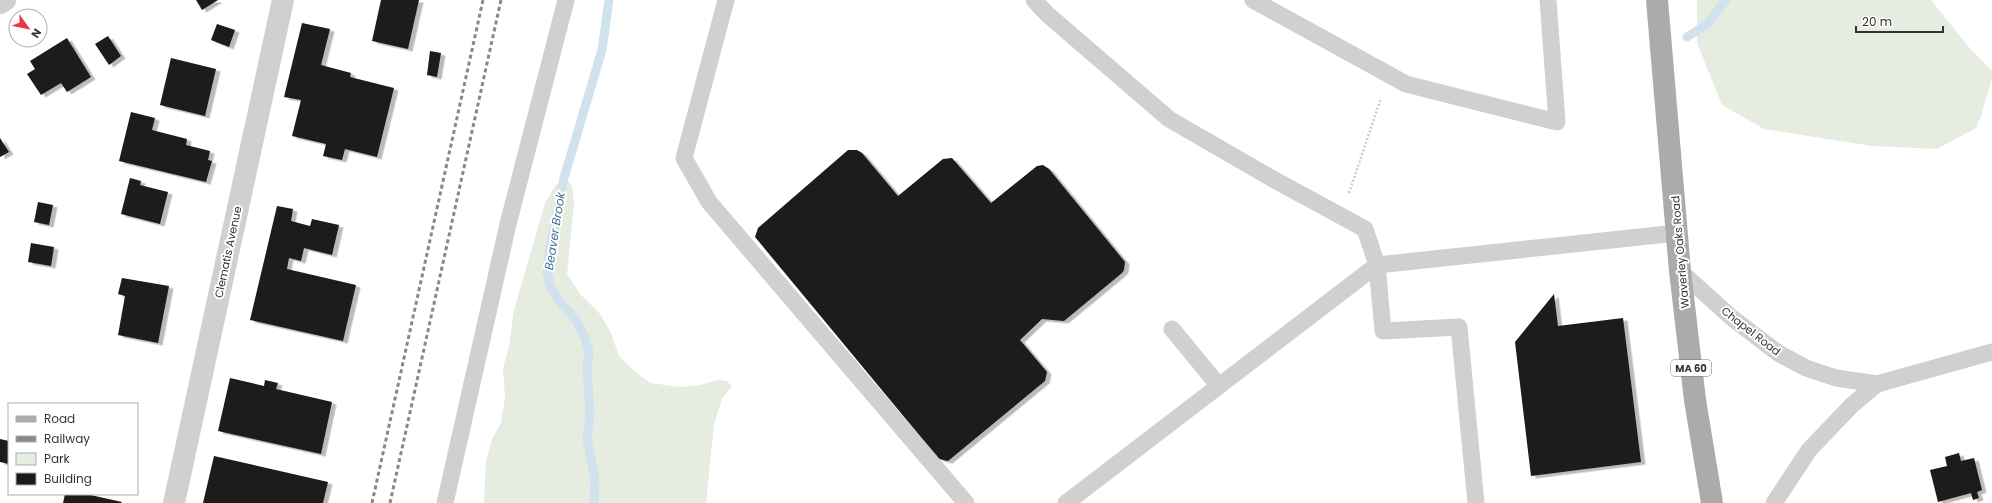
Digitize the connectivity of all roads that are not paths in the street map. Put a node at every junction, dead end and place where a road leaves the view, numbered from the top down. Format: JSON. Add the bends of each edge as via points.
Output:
{"nodes":[{"id":1,"x":5,"y":0,"type":"edge"},
{"id":2,"x":283,"y":0,"type":"edge"},
{"id":3,"x":566,"y":0,"type":"edge"},
{"id":4,"x":726,"y":0,"type":"edge"},
{"id":5,"x":1034,"y":0,"type":"edge"},
{"id":6,"x":1253,"y":0,"type":"edge"},
{"id":7,"x":1548,"y":0,"type":"edge"},
{"id":8,"x":1657,"y":0,"type":"edge"},
{"id":9,"x":0,"y":3,"type":"edge"},
{"id":10,"x":1677,"y":233,"type":"junction"},
{"id":11,"x":1377,"y":265,"type":"junction"},
{"id":12,"x":1680,"y":271,"type":"junction"},
{"id":13,"x":1172,"y":329,"type":"dead end"},
{"id":14,"x":1992,"y":352,"type":"edge"},
{"id":15,"x":1877,"y":384,"type":"junction"},
{"id":16,"x":1219,"y":386,"type":"junction"},
{"id":17,"x":174,"y":503,"type":"edge"},
{"id":18,"x":445,"y":503,"type":"edge"},
{"id":19,"x":966,"y":503,"type":"edge"},
{"id":20,"x":1066,"y":503,"type":"edge"},
{"id":21,"x":1476,"y":503,"type":"edge"},
{"id":22,"x":1712,"y":503,"type":"edge"},
{"id":23,"x":1774,"y":503,"type":"edge"}],
"edges":[{"from":1,"to":9,"type":"street"},
{"from":2,"to":17,"type":"street","name":"Clematis Avenue"},
{"from":3,"to":18,"type":"lane","via":[[508,224]]},
{"from":4,"to":19,"type":"lane","via":[[684,158],[709,202]]},
{"from":5,"to":11,"type":"lane","via":[[1169,119],[1365,230]]},
{"from":6,"to":7,"type":"lane","via":[[1406,84],[1557,122]]},
{"from":8,"to":10,"type":"main road","name":"Waverley Oaks Road","number":"MA 60"},
{"from":10,"to":11,"type":"lane"},
{"from":10,"to":12,"type":"main road","name":"Waverley Oaks Road","number":"MA 60"},
{"from":11,"to":16,"type":"lane"},
{"from":11,"to":21,"type":"lane","via":[[1383,331],[1458,327]]},
{"from":12,"to":15,"type":"lane","name":"Chapel Road","via":[[1732,318],[1778,353],[1806,368],[1836,378]]},
{"from":12,"to":22,"type":"main road","name":"Waverley Oaks Road","number":"MA 60","via":[[1695,400]]},
{"from":13,"to":16,"type":"lane"},
{"from":14,"to":15,"type":"lane","name":"Chapel Road"},
{"from":15,"to":23,"type":"lane","name":"Chapel Road","via":[[1852,405],[1809,450]]},
{"from":16,"to":20,"type":"lane"}]}
